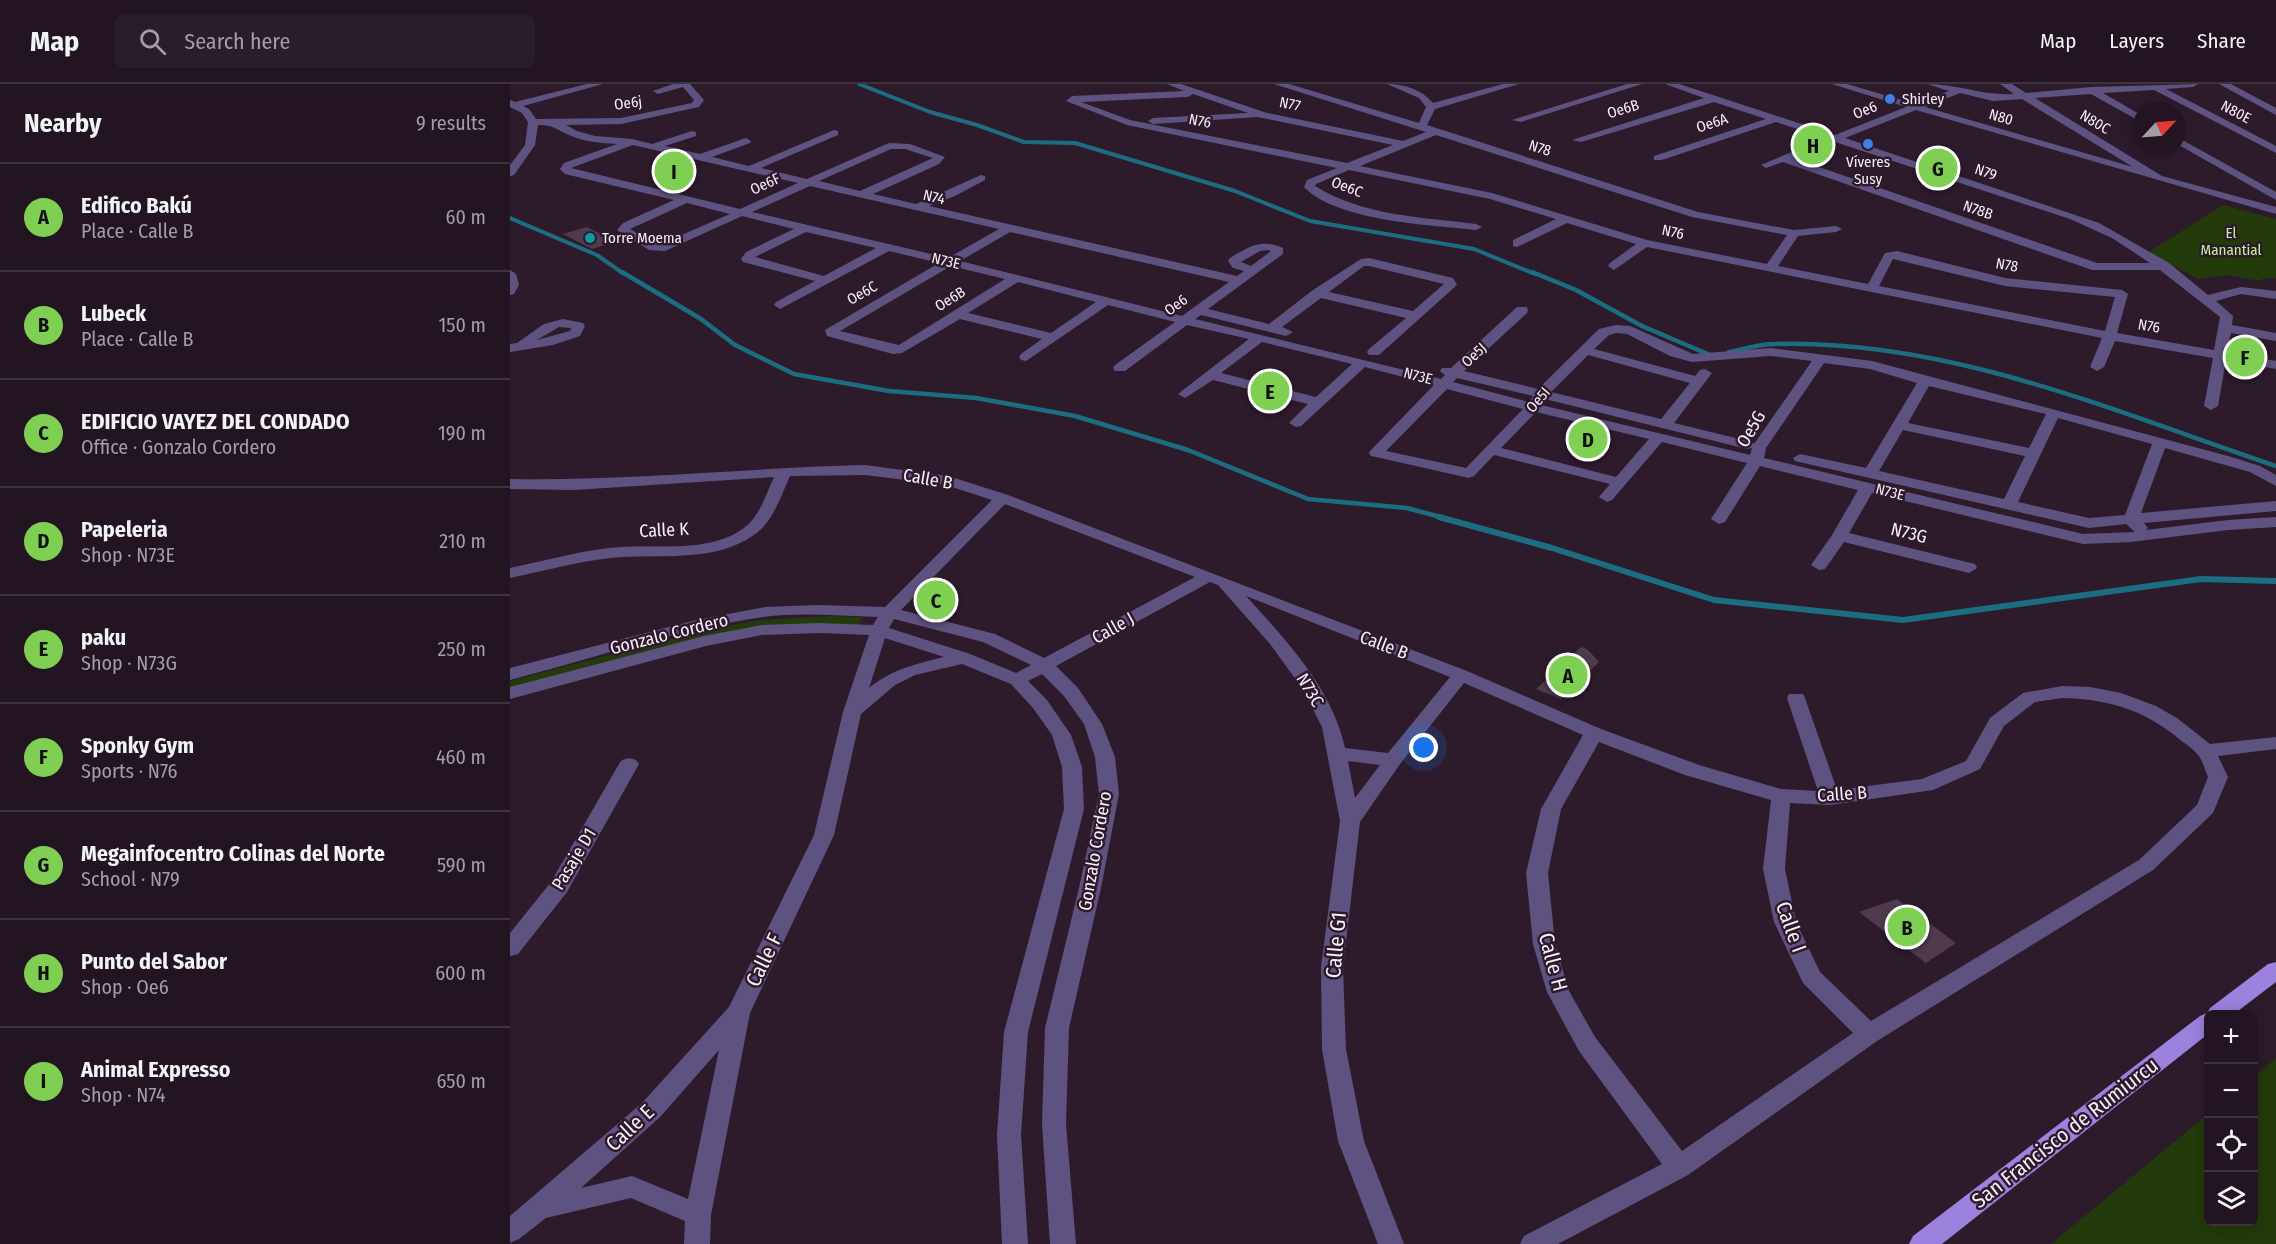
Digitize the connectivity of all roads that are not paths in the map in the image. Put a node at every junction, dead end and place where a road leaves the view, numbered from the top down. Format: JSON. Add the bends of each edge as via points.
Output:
{"nodes":[{"id":1,"x":598,"y":84,"type":"edge"},
{"id":2,"x":684,"y":84,"type":"edge"},
{"id":3,"x":1172,"y":84,"type":"edge"},
{"id":4,"x":1279,"y":84,"type":"edge"},
{"id":5,"x":1392,"y":84,"type":"edge"},
{"id":6,"x":1514,"y":84,"type":"edge"},
{"id":7,"x":1637,"y":84,"type":"edge"},
{"id":8,"x":1670,"y":84,"type":"edge"},
{"id":9,"x":1837,"y":84,"type":"edge"},
{"id":10,"x":1932,"y":84,"type":"edge"},
{"id":11,"x":2005,"y":84,"type":"edge"},
{"id":12,"x":2079,"y":84,"type":"edge"},
{"id":13,"x":2193,"y":84,"type":"edge"},
{"id":14,"x":2224,"y":84,"type":"edge"},
{"id":15,"x":2152,"y":85,"type":"edge"},
{"id":16,"x":658,"y":90,"type":"dead end"},
{"id":17,"x":1957,"y":91,"type":"junction"},
{"id":18,"x":2092,"y":91,"type":"junction"},
{"id":19,"x":1202,"y":94,"type":"junction"},
{"id":20,"x":2023,"y":96,"type":"junction"},
{"id":21,"x":1713,"y":99,"type":"junction"},
{"id":22,"x":512,"y":104,"type":"edge"},
{"id":23,"x":1431,"y":107,"type":"junction"},
{"id":24,"x":1915,"y":108,"type":"junction"},
{"id":25,"x":2276,"y":111,"type":"edge"},
{"id":26,"x":2132,"y":114,"type":"edge"},
{"id":27,"x":1265,"y":116,"type":"junction"},
{"id":28,"x":1776,"y":119,"type":"junction"},
{"id":29,"x":1517,"y":120,"type":"dead end"},
{"id":30,"x":533,"y":122,"type":"junction"},
{"id":31,"x":1127,"y":122,"type":"junction"},
{"id":32,"x":557,"y":124,"type":"junction"},
{"id":33,"x":1421,"y":128,"type":"junction"},
{"id":34,"x":1434,"y":132,"type":"junction"},
{"id":35,"x":692,"y":134,"type":"dead end"},
{"id":36,"x":834,"y":134,"type":"dead end"},
{"id":37,"x":1838,"y":139,"type":"junction"},
{"id":38,"x":1577,"y":140,"type":"dead end"},
{"id":39,"x":628,"y":141,"type":"junction"},
{"id":40,"x":746,"y":141,"type":"dead end"},
{"id":41,"x":1404,"y":144,"type":"junction"},
{"id":42,"x":2186,"y":145,"type":"edge"},
{"id":43,"x":652,"y":147,"type":"junction"},
{"id":44,"x":2276,"y":150,"type":"edge"},
{"id":45,"x":700,"y":158,"type":"junction"},
{"id":46,"x":1658,"y":158,"type":"dead end"},
{"id":47,"x":1785,"y":159,"type":"junction"},
{"id":48,"x":1766,"y":165,"type":"dead end"},
{"id":49,"x":1349,"y":167,"type":"junction"},
{"id":50,"x":748,"y":170,"type":"junction"},
{"id":51,"x":510,"y":173,"type":"edge"},
{"id":52,"x":981,"y":178,"type":"dead end"},
{"id":53,"x":2158,"y":178,"type":"junction"},
{"id":54,"x":803,"y":183,"type":"junction"},
{"id":55,"x":860,"y":195,"type":"junction"},
{"id":56,"x":2276,"y":197,"type":"edge"},
{"id":57,"x":687,"y":199,"type":"junction"},
{"id":58,"x":915,"y":208,"type":"junction"},
{"id":59,"x":2276,"y":211,"type":"edge"},
{"id":60,"x":741,"y":212,"type":"junction"},
{"id":61,"x":1566,"y":219,"type":"junction"},
{"id":62,"x":1476,"y":227,"type":"dead end"},
{"id":63,"x":805,"y":228,"type":"junction"},
{"id":64,"x":1007,"y":229,"type":"junction"},
{"id":65,"x":1836,"y":229,"type":"dead end"},
{"id":66,"x":1794,"y":233,"type":"junction"},
{"id":67,"x":1517,"y":243,"type":"dead end"},
{"id":68,"x":1645,"y":243,"type":"junction"},
{"id":69,"x":886,"y":248,"type":"junction"},
{"id":70,"x":948,"y":262,"type":"junction"},
{"id":71,"x":1614,"y":266,"type":"dead end"},
{"id":72,"x":2165,"y":266,"type":"junction"},
{"id":73,"x":1770,"y":269,"type":"junction"},
{"id":74,"x":1252,"y":270,"type":"dead end"},
{"id":75,"x":510,"y":274,"type":"edge"},
{"id":76,"x":1016,"y":278,"type":"junction"},
{"id":77,"x":824,"y":280,"type":"junction"},
{"id":78,"x":1237,"y":280,"type":"junction"},
{"id":79,"x":1872,"y":288,"type":"junction"},
{"id":80,"x":510,"y":291,"type":"edge"},
{"id":81,"x":1317,"y":293,"type":"junction"},
{"id":82,"x":2276,"y":295,"type":"edge"},
{"id":83,"x":2207,"y":300,"type":"junction"},
{"id":84,"x":1105,"y":301,"type":"junction"},
{"id":85,"x":780,"y":305,"type":"dead end"},
{"id":86,"x":1197,"y":310,"type":"junction"},
{"id":87,"x":1522,"y":310,"type":"dead end"},
{"id":88,"x":956,"y":314,"type":"junction"},
{"id":89,"x":1416,"y":316,"type":"junction"},
{"id":90,"x":1183,"y":320,"type":"junction"},
{"id":91,"x":1272,"y":328,"type":"junction"},
{"id":92,"x":2226,"y":328,"type":"junction"},
{"id":93,"x":2110,"y":336,"type":"junction"},
{"id":94,"x":2276,"y":337,"type":"edge"},
{"id":95,"x":1053,"y":338,"type":"junction"},
{"id":96,"x":1259,"y":338,"type":"junction"},
{"id":97,"x":902,"y":349,"type":"joint"},
{"id":98,"x":1587,"y":351,"type":"junction"},
{"id":99,"x":2220,"y":355,"type":"junction"},
{"id":100,"x":1026,"y":357,"type":"dead end"},
{"id":101,"x":1368,"y":357,"type":"junction"},
{"id":102,"x":1715,"y":357,"type":"junction"},
{"id":103,"x":1820,"y":359,"type":"junction"},
{"id":104,"x":2276,"y":365,"type":"edge"},
{"id":105,"x":2097,"y":367,"type":"dead end"},
{"id":106,"x":1120,"y":368,"type":"dead end"},
{"id":107,"x":1211,"y":375,"type":"junction"},
{"id":108,"x":1449,"y":378,"type":"junction"},
{"id":109,"x":1925,"y":381,"type":"junction"},
{"id":110,"x":1700,"y":382,"type":"junction"},
{"id":111,"x":1185,"y":394,"type":"dead end"},
{"id":112,"x":1537,"y":401,"type":"junction"},
{"id":113,"x":1317,"y":402,"type":"junction"},
{"id":114,"x":2211,"y":406,"type":"dead end"},
{"id":115,"x":2054,"y":412,"type":"junction"},
{"id":116,"x":1296,"y":423,"type":"dead end"},
{"id":117,"x":1899,"y":425,"type":"junction"},
{"id":118,"x":1662,"y":430,"type":"junction"},
{"id":119,"x":2160,"y":442,"type":"junction"},
{"id":120,"x":1491,"y":450,"type":"junction"},
{"id":121,"x":1758,"y":454,"type":"junction"},
{"id":122,"x":2034,"y":454,"type":"junction"},
{"id":123,"x":784,"y":472,"type":"junction"},
{"id":124,"x":1469,"y":473,"type":"joint"},
{"id":125,"x":1868,"y":480,"type":"junction"},
{"id":126,"x":2276,"y":481,"type":"edge"},
{"id":127,"x":1619,"y":482,"type":"junction"},
{"id":128,"x":510,"y":484,"type":"edge"},
{"id":129,"x":1607,"y":496,"type":"dead end"},
{"id":130,"x":1003,"y":498,"type":"junction"},
{"id":131,"x":2008,"y":506,"type":"junction"},
{"id":132,"x":2276,"y":506,"type":"edge"},
{"id":133,"x":1719,"y":519,"type":"dead end"},
{"id":134,"x":2131,"y":520,"type":"junction"},
{"id":135,"x":2276,"y":522,"type":"edge"},
{"id":136,"x":2148,"y":535,"type":"junction"},
{"id":137,"x":1840,"y":536,"type":"junction"},
{"id":138,"x":1819,"y":565,"type":"dead end"},
{"id":139,"x":1969,"y":568,"type":"dead end"},
{"id":140,"x":510,"y":573,"type":"edge"},
{"id":141,"x":1216,"y":579,"type":"junction"},
{"id":142,"x":884,"y":621,"type":"junction"},
{"id":143,"x":963,"y":658,"type":"junction"},
{"id":144,"x":1044,"y":665,"type":"junction"},
{"id":145,"x":510,"y":674,"type":"edge"},
{"id":146,"x":1461,"y":675,"type":"junction"},
{"id":147,"x":1017,"y":680,"type":"junction"},
{"id":148,"x":510,"y":693,"type":"edge"},
{"id":149,"x":1796,"y":698,"type":"dead end"},
{"id":150,"x":852,"y":712,"type":"junction"},
{"id":151,"x":1594,"y":734,"type":"junction"},
{"id":152,"x":2276,"y":743,"type":"edge"},
{"id":153,"x":2206,"y":751,"type":"junction"},
{"id":154,"x":1336,"y":753,"type":"junction"},
{"id":155,"x":1393,"y":760,"type":"junction"},
{"id":156,"x":629,"y":764,"type":"dead end"},
{"id":157,"x":1781,"y":796,"type":"junction"},
{"id":158,"x":1830,"y":798,"type":"junction"},
{"id":159,"x":1350,"y":821,"type":"junction"},
{"id":160,"x":510,"y":948,"type":"edge"},
{"id":161,"x":2276,"y":970,"type":"edge"},
{"id":162,"x":2223,"y":1010,"type":"edge"},
{"id":163,"x":738,"y":1013,"type":"junction"},
{"id":164,"x":2204,"y":1025,"type":"edge"},
{"id":165,"x":1869,"y":1034,"type":"junction"},
{"id":166,"x":1679,"y":1167,"type":"junction"},
{"id":167,"x":540,"y":1208,"type":"junction"},
{"id":168,"x":698,"y":1215,"type":"junction"},
{"id":169,"x":510,"y":1230,"type":"edge"},
{"id":170,"x":697,"y":1244,"type":"edge"},
{"id":171,"x":1015,"y":1244,"type":"edge"},
{"id":172,"x":1063,"y":1244,"type":"edge"},
{"id":173,"x":1391,"y":1244,"type":"edge"},
{"id":174,"x":1533,"y":1244,"type":"edge"},
{"id":175,"x":1922,"y":1244,"type":"edge"}],
"edges":[{"from":1,"to":22,"type":"street"},
{"from":2,"to":16,"type":"street"},
{"from":2,"to":32,"type":"street","name":"Oe6j","via":[[699,100],[696,105],[627,120]]},
{"from":3,"to":19,"type":"street","name":"N77"},
{"from":4,"to":33,"type":"street","name":"N78"},
{"from":5,"to":23,"type":"street","via":[[1422,96]]},
{"from":6,"to":23,"type":"street"},
{"from":7,"to":29,"type":"street"},
{"from":8,"to":21,"type":"street","name":"N79"},
{"from":9,"to":24,"type":"street","name":"N80"},
{"from":10,"to":17,"type":"street"},
{"from":11,"to":20,"type":"street","name":"N80C"},
{"from":12,"to":18,"type":"street"},
{"from":13,"to":15,"type":"street"},
{"from":14,"to":25,"type":"street"},
{"from":15,"to":18,"type":"street"},
{"from":15,"to":44,"type":"street","name":"N80E"},
{"from":17,"to":20,"type":"street","via":[[1998,98]]},
{"from":17,"to":24,"type":"street","name":"Oe6"},
{"from":18,"to":20,"type":"street"},
{"from":18,"to":26,"type":"street"},
{"from":19,"to":27,"type":"street","name":"N77"},
{"from":19,"to":31,"type":"street","name":"N76","via":[[1071,101]]},
{"from":20,"to":53,"type":"street","name":"N80C"},
{"from":21,"to":28,"type":"street","name":"N79"},
{"from":21,"to":38,"type":"street","name":"Oe6B"},
{"from":22,"to":30,"type":"street","via":[[526,111]]},
{"from":23,"to":33,"type":"street"},
{"from":24,"to":37,"type":"street","name":"Oe6"},
{"from":24,"to":53,"type":"street","name":"N80"},
{"from":27,"to":31,"type":"street"},
{"from":27,"to":41,"type":"street","name":"N77"},
{"from":28,"to":37,"type":"street","name":"N79"},
{"from":28,"to":46,"type":"street","name":"Oe6A"},
{"from":30,"to":32,"type":"street","name":"Oe6j"},
{"from":30,"to":51,"type":"street","via":[[530,145]]},
{"from":31,"to":49,"type":"street","name":"N76"},
{"from":32,"to":39,"type":"street","name":"N74","via":[[594,139]]},
{"from":33,"to":34,"type":"street","name":"N78"},
{"from":34,"to":41,"type":"street","name":"Oe6C"},
{"from":34,"to":66,"type":"street","name":"N78","via":[[1696,214]]},
{"from":35,"to":43,"type":"street"},
{"from":36,"to":50,"type":"street"},
{"from":37,"to":47,"type":"street","name":"Oe6"},
{"from":37,"to":72,"type":"street","name":"N79","via":[[2087,222]]},
{"from":39,"to":43,"type":"street","name":"N74"},
{"from":39,"to":57,"type":"street","name":"N73E","via":[[564,169]]},
{"from":40,"to":45,"type":"street"},
{"from":41,"to":49,"type":"street","name":"Oe6C"},
{"from":42,"to":56,"type":"street"},
{"from":43,"to":45,"type":"street","name":"N74"},
{"from":45,"to":50,"type":"street","name":"N74"},
{"from":47,"to":48,"type":"street","name":"Oe6"},
{"from":47,"to":72,"type":"street","name":"N78B","via":[[2096,267]]},
{"from":49,"to":61,"type":"street","name":"N76","via":[[1492,196]]},
{"from":49,"to":62,"type":"street","name":"Oe6C","via":[[1311,182],[1309,187],[1328,200],[1356,210]]},
{"from":50,"to":54,"type":"street","name":"N74"},
{"from":52,"to":58,"type":"street"},
{"from":53,"to":59,"type":"street","name":"N80C"},
{"from":54,"to":55,"type":"street","name":"N74"},
{"from":54,"to":55,"type":"street","name":"Oe6F","via":[[894,145],[940,157]]},
{"from":54,"to":60,"type":"street","name":"Oe6F"},
{"from":55,"to":58,"type":"street","name":"N74"},
{"from":57,"to":60,"type":"street","name":"N73E"},
{"from":57,"to":60,"type":"street","name":"Oe6F","via":[[624,226],[623,230],[660,248]]},
{"from":58,"to":64,"type":"street","name":"N74"},
{"from":60,"to":63,"type":"street","name":"N73E"},
{"from":61,"to":67,"type":"street"},
{"from":61,"to":68,"type":"street","name":"N76"},
{"from":63,"to":69,"type":"street","name":"N73E"},
{"from":63,"to":77,"type":"street","via":[[747,259]]},
{"from":64,"to":70,"type":"street","name":"Oe6C"},
{"from":64,"to":78,"type":"street","name":"N74"},
{"from":65,"to":66,"type":"street"},
{"from":66,"to":73,"type":"street"},
{"from":68,"to":71,"type":"street"},
{"from":68,"to":73,"type":"street","name":"N76"},
{"from":69,"to":70,"type":"street","name":"N73E"},
{"from":69,"to":77,"type":"street"},
{"from":70,"to":76,"type":"street","name":"N73E"},
{"from":70,"to":97,"type":"street","name":"Oe6C","via":[[832,330],[833,334]]},
{"from":72,"to":83,"type":"street","name":"N79"},
{"from":73,"to":79,"type":"street","name":"N76"},
{"from":74,"to":78,"type":"street","name":"Oe6"},
{"from":75,"to":80,"type":"street"},
{"from":76,"to":84,"type":"street","name":"N73E"},
{"from":76,"to":88,"type":"street","name":"Oe6B"},
{"from":77,"to":85,"type":"street"},
{"from":78,"to":86,"type":"street","name":"Oe6"},
{"from":79,"to":93,"type":"street","name":"N76"},
{"from":79,"to":93,"type":"street","name":"N78","via":[[1889,256],[1897,255],[2005,282],[2122,294]]},
{"from":81,"to":89,"type":"street"},
{"from":81,"to":89,"type":"street","via":[[1356,264],[1369,262],[1445,280],[1451,285]]},
{"from":81,"to":91,"type":"street"},
{"from":82,"to":83,"type":"street","via":[[2241,289]]},
{"from":83,"to":92,"type":"street","name":"N79","via":[[2227,316]]},
{"from":84,"to":90,"type":"street","name":"N73E"},
{"from":84,"to":95,"type":"street"},
{"from":86,"to":90,"type":"street","name":"Oe6"},
{"from":86,"to":91,"type":"street","name":"N73E"},
{"from":87,"to":108,"type":"street","name":"Oe5J"},
{"from":88,"to":95,"type":"street"},
{"from":88,"to":97,"type":"street","name":"Oe6B"},
{"from":89,"to":101,"type":"street"},
{"from":90,"to":96,"type":"street","name":"N73E"},
{"from":90,"to":106,"type":"street","name":"Oe6"},
{"from":91,"to":101,"type":"street","name":"N73E"},
{"from":92,"to":94,"type":"street"},
{"from":92,"to":99,"type":"street"},
{"from":93,"to":99,"type":"street","name":"N76"},
{"from":93,"to":105,"type":"street"},
{"from":95,"to":100,"type":"street"},
{"from":96,"to":101,"type":"street","name":"N73E"},
{"from":96,"to":107,"type":"street"},
{"from":98,"to":102,"type":"street","name":"Oe5I","via":[[1609,329],[1630,330],[1687,357]]},
{"from":98,"to":110,"type":"street"},
{"from":98,"to":112,"type":"street","name":"Oe5I"},
{"from":99,"to":104,"type":"street","name":"N76"},
{"from":99,"to":114,"type":"street"},
{"from":101,"to":108,"type":"street","name":"N73E"},
{"from":101,"to":113,"type":"street"},
{"from":102,"to":103,"type":"street","via":[[1771,352]]},
{"from":102,"to":110,"type":"street"},
{"from":103,"to":109,"type":"street","via":[[1872,365]]},
{"from":103,"to":121,"type":"street","name":"Oe5G"},
{"from":107,"to":111,"type":"street"},
{"from":107,"to":113,"type":"street"},
{"from":108,"to":112,"type":"street","name":"N73E"},
{"from":108,"to":124,"type":"street","name":"Oe5J","via":[[1376,453]]},
{"from":109,"to":115,"type":"street"},
{"from":109,"to":117,"type":"street"},
{"from":110,"to":118,"type":"street"},
{"from":112,"to":118,"type":"street","name":"N73E"},
{"from":112,"to":120,"type":"street","name":"Oe5I"},
{"from":113,"to":116,"type":"street"},
{"from":115,"to":119,"type":"street"},
{"from":115,"to":122,"type":"street"},
{"from":117,"to":122,"type":"street"},
{"from":117,"to":125,"type":"street"},
{"from":118,"to":121,"type":"street","name":"N73E"},
{"from":118,"to":127,"type":"street"},
{"from":119,"to":126,"type":"street","via":[[2239,464]]},
{"from":119,"to":134,"type":"street"},
{"from":120,"to":124,"type":"street","name":"Oe5I"},
{"from":120,"to":127,"type":"street"},
{"from":121,"to":125,"type":"street","name":"N73E"},
{"from":121,"to":133,"type":"street","name":"Oe5G"},
{"from":122,"to":131,"type":"street"},
{"from":123,"to":128,"type":"street","name":"Calle B","via":[[574,486]]},
{"from":123,"to":130,"type":"street","name":"Calle B","via":[[865,470],[907,474],[948,481]]},
{"from":123,"to":140,"type":"street","name":"Calle K","via":[[760,521],[728,541],[701,548],[612,552]]},
{"from":125,"to":131,"type":"street","name":"N73E"},
{"from":125,"to":136,"type":"street","name":"N73E","via":[[2083,538]]},
{"from":125,"to":137,"type":"street"},
{"from":127,"to":129,"type":"street"},
{"from":130,"to":141,"type":"street","name":"Calle B"},
{"from":130,"to":142,"type":"street","name":"Calle F"},
{"from":131,"to":134,"type":"street","name":"N73E","via":[[2089,523]]},
{"from":132,"to":134,"type":"street","name":"N73E"},
{"from":134,"to":136,"type":"street"},
{"from":135,"to":136,"type":"street","name":"N73E","via":[[2246,522]]},
{"from":137,"to":138,"type":"street"},
{"from":137,"to":139,"type":"street","name":"N73G"},
{"from":141,"to":144,"type":"street","name":"Calle J"},
{"from":141,"to":146,"type":"street","name":"Calle B"},
{"from":141,"to":154,"type":"street","name":"N73C","via":[[1276,640],[1311,687],[1331,727]]},
{"from":142,"to":143,"type":"street","name":"Gonzalo Cordero"},
{"from":142,"to":144,"type":"street","name":"Gonzalo Cordero","via":[[989,638]]},
{"from":142,"to":145,"type":"street","name":"Gonzalo Cordero","via":[[817,610],[765,612],[696,625]]},
{"from":142,"to":148,"type":"street","name":"Gonzalo Cordero","via":[[762,630],[704,641]]},
{"from":142,"to":150,"type":"street","name":"Calle F"},
{"from":143,"to":147,"type":"street","name":"Gonzalo Cordero"},
{"from":143,"to":150,"type":"street","via":[[909,671],[889,681]]},
{"from":144,"to":147,"type":"street","name":"Calle J"},
{"from":144,"to":172,"type":"street","name":"Gonzalo Cordero","via":[[1071,692],[1093,724],[1105,758],[1109,794],[1057,1028],[1054,1124]]},
{"from":146,"to":151,"type":"street","name":"Calle B"},
{"from":146,"to":155,"type":"street","name":"Calle G1"},
{"from":147,"to":171,"type":"street","name":"Gonzalo Cordero","via":[[1061,735],[1072,767],[1074,809],[1016,1032],[1009,1136]]},
{"from":149,"to":158,"type":"street"},
{"from":150,"to":163,"type":"street","name":"Calle F","via":[[824,836]]},
{"from":151,"to":157,"type":"street","name":"Calle B","via":[[1692,770]]},
{"from":151,"to":166,"type":"street","name":"Calle H","via":[[1551,809],[1538,873],[1544,944],[1558,992],[1587,1044]]},
{"from":152,"to":153,"type":"street"},
{"from":153,"to":158,"type":"street","name":"Calle B","via":[[2149,710],[2121,699],[2062,692],[2030,697],[1998,722],[1973,765],[1926,785]]},
{"from":153,"to":165,"type":"street","name":"Calle B","via":[[2218,777],[2206,808],[2146,865]]},
{"from":154,"to":155,"type":"street"},
{"from":154,"to":159,"type":"street","name":"N73C"},
{"from":155,"to":159,"type":"street","name":"Calle G1"},
{"from":156,"to":160,"type":"street","name":"Pasaje D1","via":[[559,887]]},
{"from":157,"to":158,"type":"street","name":"Calle B"},
{"from":157,"to":165,"type":"street","name":"Calle I","via":[[1774,869],[1785,922],[1811,977]]},
{"from":159,"to":173,"type":"street","name":"Calle G1","via":[[1332,967],[1334,1049],[1351,1142]]},
{"from":161,"to":162,"type":"main road"},
{"from":163,"to":167,"type":"street","name":"Calle E","via":[[651,1110]]},
{"from":163,"to":168,"type":"street","name":"Calle F"},
{"from":164,"to":175,"type":"main road","name":"San Francisco de Rumiurcu"},
{"from":165,"to":166,"type":"street","name":"Calle B"},
{"from":166,"to":174,"type":"street","name":"Calle B"},
{"from":167,"to":168,"type":"street","via":[[632,1187]]},
{"from":167,"to":169,"type":"street","name":"Calle E"},
{"from":168,"to":170,"type":"street","name":"Calle F"}]}
